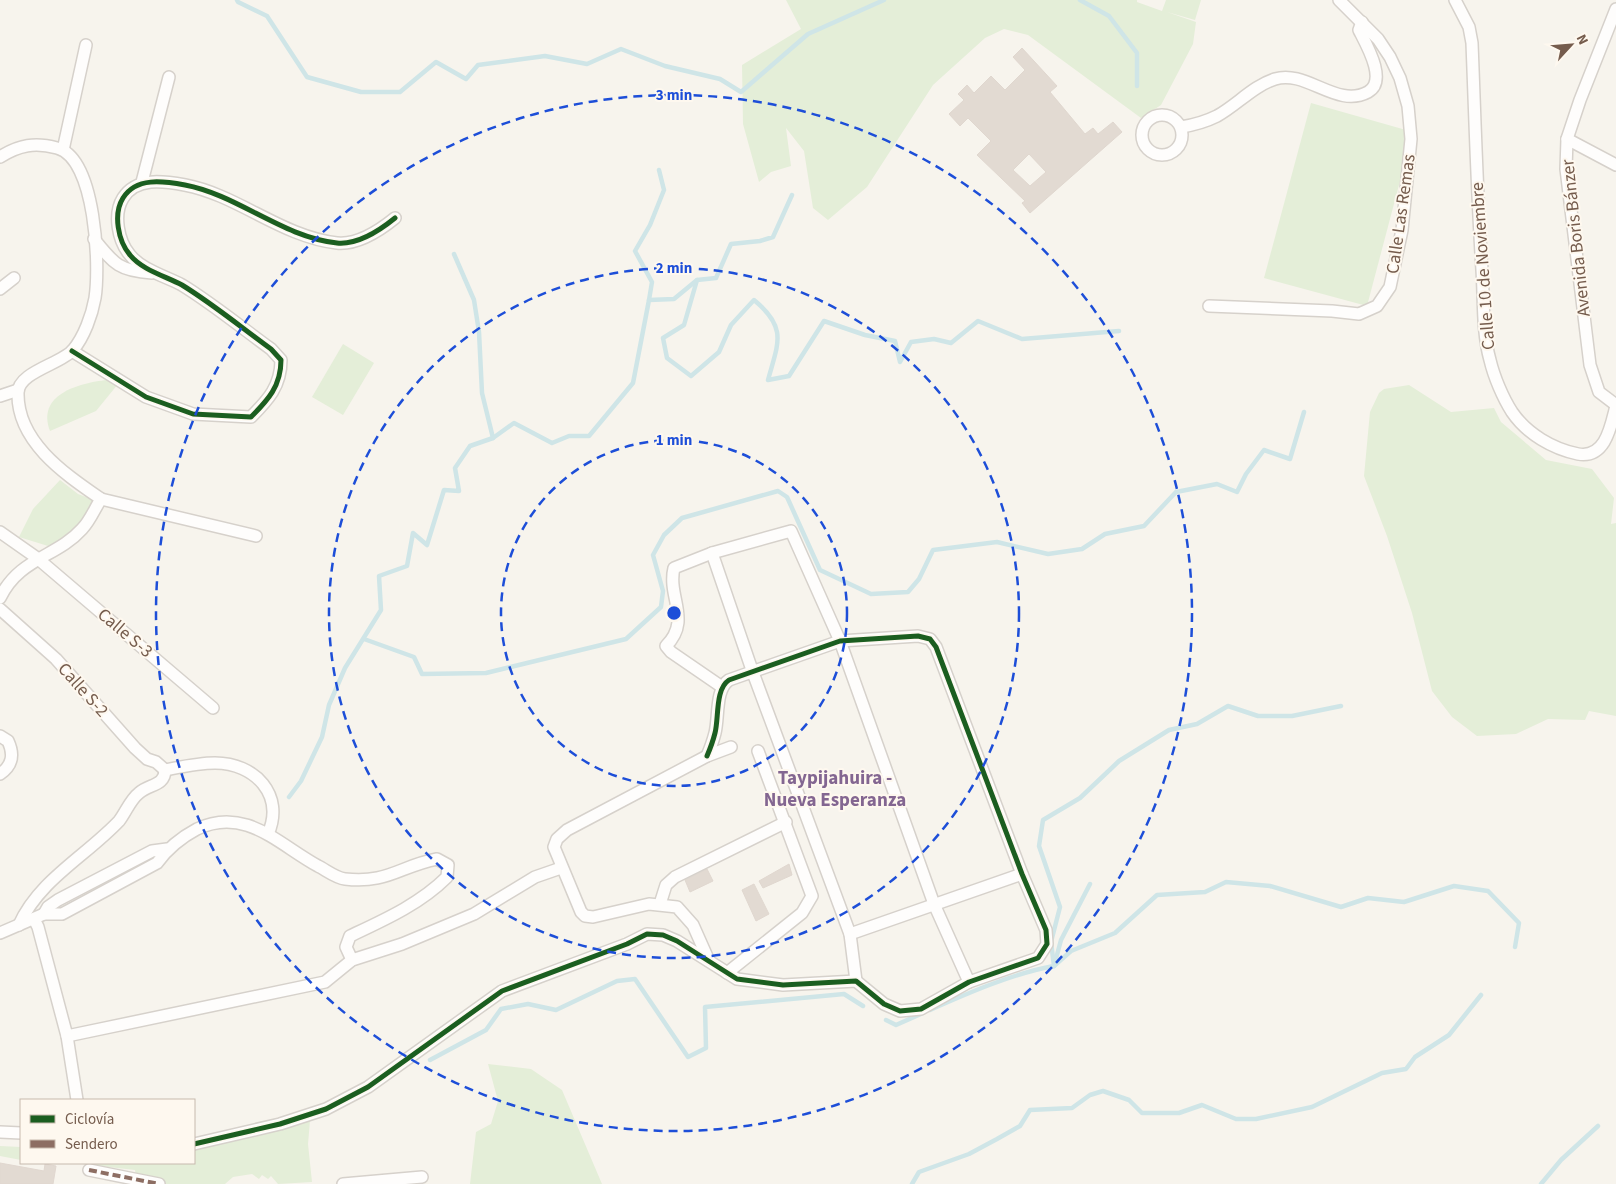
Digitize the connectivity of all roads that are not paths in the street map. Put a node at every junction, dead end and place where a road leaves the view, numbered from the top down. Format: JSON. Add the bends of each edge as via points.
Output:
{"nodes":[{"id":1,"x":1339,"y":0,"type":"edge"},
{"id":2,"x":1455,"y":0,"type":"edge"},
{"id":3,"x":1616,"y":9,"type":"edge"},
{"id":4,"x":1362,"y":22,"type":"junction"},
{"id":5,"x":86,"y":45,"type":"dead end"},
{"id":6,"x":169,"y":77,"type":"dead end"},
{"id":7,"x":1181,"y":127,"type":"dead end"},
{"id":8,"x":1567,"y":139,"type":"junction"},
{"id":9,"x":64,"y":150,"type":"junction"},
{"id":10,"x":0,"y":157,"type":"edge"},
{"id":11,"x":1616,"y":165,"type":"edge"},
{"id":12,"x":142,"y":182,"type":"junction"},
{"id":13,"x":395,"y":218,"type":"dead end"},
{"id":14,"x":94,"y":239,"type":"junction"},
{"id":15,"x":159,"y":273,"type":"junction"},
{"id":16,"x":14,"y":278,"type":"dead end"},
{"id":17,"x":0,"y":289,"type":"edge"},
{"id":18,"x":1208,"y":306,"type":"dead end"},
{"id":19,"x":72,"y":351,"type":"junction"},
{"id":20,"x":18,"y":390,"type":"junction"},
{"id":21,"x":0,"y":396,"type":"edge"},
{"id":22,"x":1616,"y":406,"type":"edge"},
{"id":23,"x":101,"y":499,"type":"junction"},
{"id":24,"x":0,"y":532,"type":"edge"},
{"id":25,"x":256,"y":536,"type":"dead end"},
{"id":26,"x":712,"y":553,"type":"junction"},
{"id":27,"x":37,"y":558,"type":"junction"},
{"id":28,"x":0,"y":598,"type":"edge"},
{"id":29,"x":0,"y":609,"type":"edge"},
{"id":30,"x":840,"y":641,"type":"junction"},
{"id":31,"x":752,"y":670,"type":"junction"},
{"id":32,"x":722,"y":687,"type":"junction"},
{"id":33,"x":213,"y":708,"type":"dead end"},
{"id":34,"x":0,"y":736,"type":"edge"},
{"id":35,"x":731,"y":747,"type":"dead end"},
{"id":36,"x":758,"y":751,"type":"dead end"},
{"id":37,"x":707,"y":756,"type":"junction"},
{"id":38,"x":165,"y":770,"type":"junction"},
{"id":39,"x":0,"y":774,"type":"edge"},
{"id":40,"x":786,"y":822,"type":"junction"},
{"id":41,"x":268,"y":834,"type":"junction"},
{"id":42,"x":561,"y":868,"type":"junction"},
{"id":43,"x":1022,"y":874,"type":"junction"},
{"id":44,"x":660,"y":904,"type":"junction"},
{"id":45,"x":934,"y":904,"type":"junction"},
{"id":46,"x":39,"y":917,"type":"junction"},
{"id":47,"x":19,"y":925,"type":"junction"},
{"id":48,"x":0,"y":933,"type":"edge"},
{"id":49,"x":850,"y":934,"type":"junction"},
{"id":50,"x":352,"y":960,"type":"junction"},
{"id":51,"x":709,"y":961,"type":"junction"},
{"id":52,"x":727,"y":973,"type":"junction"},
{"id":53,"x":856,"y":981,"type":"junction"},
{"id":54,"x":969,"y":982,"type":"junction"},
{"id":55,"x":68,"y":1036,"type":"junction"},
{"id":56,"x":77,"y":1099,"type":"edge"},
{"id":57,"x":0,"y":1132,"type":"edge"},
{"id":58,"x":20,"y":1133,"type":"edge"},
{"id":59,"x":195,"y":1144,"type":"edge"},
{"id":60,"x":89,"y":1170,"type":"dead end"},
{"id":61,"x":422,"y":1177,"type":"dead end"},
{"id":62,"x":159,"y":1184,"type":"edge"},
{"id":63,"x":343,"y":1184,"type":"edge"}],
"edges":[{"from":1,"to":4,"type":"street","name":"Calle Las Remas"},
{"from":2,"to":22,"type":"street","name":"Calle 10 de Noviembre","via":[[1469,27],[1472,43],[1486,329],[1490,360],[1502,392],[1513,413],[1540,438],[1568,452],[1582,454],[1604,444]]},
{"from":3,"to":8,"type":"street","name":"Avenida Boris Bánzer"},
{"from":4,"to":7,"type":"street","via":[[1360,30],[1376,73],[1375,84],[1368,92],[1356,97],[1342,96],[1290,78],[1277,78],[1261,85],[1218,115]]},
{"from":4,"to":18,"type":"street","name":"Calle Las Remas","via":[[1390,56],[1400,78],[1408,106],[1411,139],[1402,230],[1390,287],[1383,300],[1359,314]]},
{"from":5,"to":9,"type":"street"},
{"from":6,"to":12,"type":"street"},
{"from":8,"to":11,"type":"street"},
{"from":8,"to":22,"type":"street","name":"Avenida Boris Bánzer","via":[[1566,169],[1590,365],[1599,392]]},
{"from":9,"to":10,"type":"street","via":[[29,145],[15,147]]},
{"from":9,"to":14,"type":"street","via":[[88,186]]},
{"from":12,"to":13,"type":"street","via":[[186,185],[311,238],[338,243],[356,241],[383,228]]},
{"from":12,"to":15,"type":"street","via":[[128,191],[121,202],[119,235],[130,256]]},
{"from":14,"to":15,"type":"street","via":[[128,272]]},
{"from":14,"to":19,"type":"street","via":[[95,298],[83,334]]},
{"from":15,"to":19,"type":"street","via":[[272,349],[281,360],[278,386],[251,418],[193,414],[156,400]]},
{"from":16,"to":17,"type":"street"},
{"from":19,"to":20,"type":"street","via":[[25,379]]},
{"from":20,"to":21,"type":"street"},
{"from":20,"to":23,"type":"street","via":[[22,420],[48,459]]},
{"from":23,"to":25,"type":"street"},
{"from":23,"to":27,"type":"street","via":[[83,529]]},
{"from":24,"to":27,"type":"street","name":"Calle S-3"},
{"from":26,"to":30,"type":"street","via":[[791,531]]},
{"from":26,"to":31,"type":"street"},
{"from":26,"to":32,"type":"street","via":[[674,568],[671,582],[680,618],[676,632],[666,646]]},
{"from":27,"to":28,"type":"street","via":[[6,586]]},
{"from":27,"to":33,"type":"street","name":"Calle S-3"},
{"from":29,"to":38,"type":"street","name":"Calle S-2","via":[[56,659],[135,748]]},
{"from":30,"to":31,"type":"street"},
{"from":30,"to":43,"type":"street","via":[[918,636],[930,639],[936,647]]},
{"from":30,"to":45,"type":"street"},
{"from":31,"to":32,"type":"street","via":[[729,680]]},
{"from":31,"to":49,"type":"street"},
{"from":32,"to":37,"type":"street","via":[[715,734]]},
{"from":34,"to":39,"type":"street","via":[[8,741],[12,757],[10,766]]},
{"from":35,"to":37,"type":"street"},
{"from":36,"to":40,"type":"street"},
{"from":37,"to":42,"type":"street","via":[[566,830],[554,847]]},
{"from":38,"to":41,"type":"street","via":[[214,763],[251,773],[264,784],[271,797],[274,813]]},
{"from":38,"to":47,"type":"street","via":[[161,782],[138,793],[119,821],[31,902]]},
{"from":40,"to":44,"type":"street","via":[[675,877],[666,885]]},
{"from":40,"to":52,"type":"street","via":[[812,896],[810,902],[802,913]]},
{"from":41,"to":46,"type":"street","via":[[236,821],[220,822],[186,835],[167,849],[152,851],[58,900]]},
{"from":41,"to":50,"type":"street","via":[[342,879],[373,881],[437,859],[448,865],[447,877],[438,886],[402,910],[350,936],[346,947]]},
{"from":42,"to":44,"type":"street","via":[[585,916]]},
{"from":42,"to":50,"type":"street","via":[[535,877],[474,914],[402,944]]},
{"from":43,"to":45,"type":"street"},
{"from":43,"to":54,"type":"street","via":[[1046,930],[1047,944],[1038,958]]},
{"from":44,"to":51,"type":"street","via":[[677,907],[688,916]]},
{"from":45,"to":49,"type":"street"},
{"from":45,"to":54,"type":"street"},
{"from":46,"to":47,"type":"street"},
{"from":46,"to":55,"type":"street","via":[[38,927]]},
{"from":47,"to":48,"type":"street"},
{"from":49,"to":53,"type":"street"},
{"from":50,"to":55,"type":"street","via":[[325,982]]},
{"from":51,"to":52,"type":"street"},
{"from":51,"to":59,"type":"street","via":[[677,941],[663,935],[647,934],[502,991],[368,1087],[326,1109],[280,1124]]},
{"from":52,"to":53,"type":"street","via":[[737,979],[783,985]]},
{"from":53,"to":54,"type":"street","via":[[884,1004],[900,1011],[921,1009]]},
{"from":55,"to":56,"type":"street"},
{"from":57,"to":58,"type":"street"},
{"from":60,"to":62,"type":"street"},
{"from":61,"to":63,"type":"street"}]}
